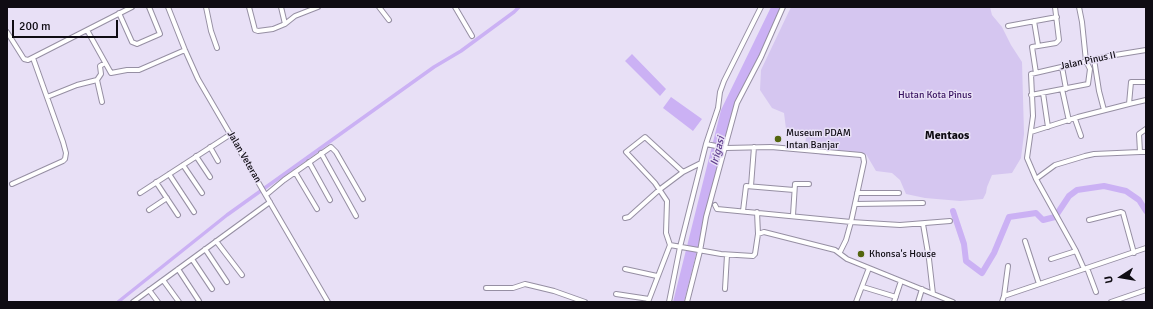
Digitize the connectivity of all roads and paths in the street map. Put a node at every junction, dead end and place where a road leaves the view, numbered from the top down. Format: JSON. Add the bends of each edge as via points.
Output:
{"nodes":[{"id":1,"x":132,"y":7,"type":"edge"},
{"id":2,"x":150,"y":7,"type":"edge"},
{"id":3,"x":168,"y":7,"type":"edge"},
{"id":4,"x":206,"y":7,"type":"edge"},
{"id":5,"x":249,"y":7,"type":"edge"},
{"id":6,"x":281,"y":7,"type":"edge"},
{"id":7,"x":318,"y":7,"type":"edge"},
{"id":8,"x":379,"y":7,"type":"edge"},
{"id":9,"x":455,"y":7,"type":"edge"},
{"id":10,"x":761,"y":7,"type":"edge"},
{"id":11,"x":783,"y":7,"type":"edge"},
{"id":12,"x":1055,"y":7,"type":"edge"},
{"id":13,"x":1079,"y":7,"type":"edge"},
{"id":14,"x":119,"y":13,"type":"junction"},
{"id":15,"x":1057,"y":17,"type":"junction"},
{"id":16,"x":389,"y":20,"type":"dead end"},
{"id":17,"x":1034,"y":21,"type":"junction"},
{"id":18,"x":285,"y":24,"type":"junction"},
{"id":19,"x":1008,"y":26,"type":"dead end"},
{"id":20,"x":87,"y":30,"type":"junction"},
{"id":21,"x":7,"y":32,"type":"edge"},
{"id":22,"x":472,"y":36,"type":"dead end"},
{"id":23,"x":1038,"y":45,"type":"junction"},
{"id":24,"x":217,"y":48,"type":"dead end"},
{"id":25,"x":185,"y":50,"type":"junction"},
{"id":26,"x":1146,"y":50,"type":"edge"},
{"id":27,"x":33,"y":58,"type":"junction"},
{"id":28,"x":1094,"y":60,"type":"junction"},
{"id":29,"x":1086,"y":61,"type":"junction"},
{"id":30,"x":105,"y":63,"type":"junction"},
{"id":31,"x":1062,"y":67,"type":"junction"},
{"id":32,"x":1033,"y":73,"type":"junction"},
{"id":33,"x":97,"y":80,"type":"junction"},
{"id":34,"x":1146,"y":82,"type":"edge"},
{"id":35,"x":1064,"y":89,"type":"junction"},
{"id":36,"x":1043,"y":93,"type":"junction"},
{"id":37,"x":1031,"y":95,"type":"junction"},
{"id":38,"x":47,"y":97,"type":"junction"},
{"id":39,"x":1146,"y":100,"type":"edge"},
{"id":40,"x":102,"y":102,"type":"dead end"},
{"id":41,"x":1129,"y":104,"type":"junction"},
{"id":42,"x":1104,"y":110,"type":"junction"},
{"id":43,"x":1075,"y":119,"type":"junction"},
{"id":44,"x":1069,"y":121,"type":"junction"},
{"id":45,"x":1048,"y":127,"type":"junction"},
{"id":46,"x":1146,"y":128,"type":"edge"},
{"id":47,"x":1031,"y":132,"type":"junction"},
{"id":48,"x":230,"y":134,"type":"junction"},
{"id":49,"x":1081,"y":136,"type":"dead end"},
{"id":50,"x":709,"y":144,"type":"junction"},
{"id":51,"x":210,"y":147,"type":"junction"},
{"id":52,"x":724,"y":147,"type":"junction"},
{"id":53,"x":754,"y":147,"type":"junction"},
{"id":54,"x":1140,"y":152,"type":"junction"},
{"id":55,"x":1146,"y":152,"type":"edge"},
{"id":56,"x":321,"y":154,"type":"junction"},
{"id":57,"x":196,"y":156,"type":"junction"},
{"id":58,"x":218,"y":161,"type":"dead end"},
{"id":59,"x":309,"y":162,"type":"junction"},
{"id":60,"x":702,"y":163,"type":"junction"},
{"id":61,"x":182,"y":165,"type":"junction"},
{"id":62,"x":295,"y":172,"type":"junction"},
{"id":63,"x":683,"y":172,"type":"junction"},
{"id":64,"x":169,"y":174,"type":"junction"},
{"id":65,"x":210,"y":177,"type":"dead end"},
{"id":66,"x":1036,"y":179,"type":"junction"},
{"id":67,"x":156,"y":182,"type":"junction"},
{"id":68,"x":12,"y":184,"type":"dead end"},
{"id":69,"x":809,"y":184,"type":"dead end"},
{"id":70,"x":751,"y":186,"type":"junction"},
{"id":71,"x":659,"y":190,"type":"junction"},
{"id":72,"x":794,"y":190,"type":"junction"},
{"id":73,"x":140,"y":193,"type":"dead end"},
{"id":74,"x":202,"y":193,"type":"dead end"},
{"id":75,"x":857,"y":193,"type":"junction"},
{"id":76,"x":899,"y":193,"type":"dead end"},
{"id":77,"x":266,"y":194,"type":"junction"},
{"id":78,"x":167,"y":198,"type":"junction"},
{"id":79,"x":363,"y":199,"type":"dead end"},
{"id":80,"x":330,"y":200,"type":"dead end"},
{"id":81,"x":270,"y":202,"type":"junction"},
{"id":82,"x":923,"y":203,"type":"dead end"},
{"id":83,"x":855,"y":204,"type":"junction"},
{"id":84,"x":715,"y":205,"type":"dead end"},
{"id":85,"x":317,"y":209,"type":"dead end"},
{"id":86,"x":149,"y":210,"type":"dead end"},
{"id":87,"x":743,"y":211,"type":"junction"},
{"id":88,"x":194,"y":212,"type":"dead end"},
{"id":89,"x":757,"y":212,"type":"junction"},
{"id":90,"x":178,"y":215,"type":"dead end"},
{"id":91,"x":793,"y":215,"type":"junction"},
{"id":92,"x":356,"y":216,"type":"dead end"},
{"id":93,"x":625,"y":218,"type":"dead end"},
{"id":94,"x":1089,"y":220,"type":"dead end"},
{"id":95,"x":950,"y":221,"type":"dead end"},
{"id":96,"x":851,"y":222,"type":"junction"},
{"id":97,"x":923,"y":224,"type":"junction"},
{"id":98,"x":758,"y":234,"type":"junction"},
{"id":99,"x":216,"y":241,"type":"junction"},
{"id":100,"x":1025,"y":241,"type":"dead end"},
{"id":101,"x":670,"y":245,"type":"junction"},
{"id":102,"x":681,"y":247,"type":"junction"},
{"id":103,"x":1146,"y":248,"type":"edge"},
{"id":104,"x":206,"y":249,"type":"junction"},
{"id":105,"x":699,"y":251,"type":"junction"},
{"id":106,"x":1076,"y":251,"type":"junction"},
{"id":107,"x":840,"y":252,"type":"junction"},
{"id":108,"x":1134,"y":253,"type":"junction"},
{"id":109,"x":727,"y":255,"type":"junction"},
{"id":110,"x":192,"y":259,"type":"junction"},
{"id":111,"x":1052,"y":259,"type":"dead end"},
{"id":112,"x":1008,"y":266,"type":"dead end"},
{"id":113,"x":869,"y":268,"type":"junction"},
{"id":114,"x":1085,"y":268,"type":"junction"},
{"id":115,"x":178,"y":269,"type":"junction"},
{"id":116,"x":625,"y":269,"type":"dead end"},
{"id":117,"x":242,"y":275,"type":"dead end"},
{"id":118,"x":657,"y":276,"type":"junction"},
{"id":119,"x":163,"y":280,"type":"junction"},
{"id":120,"x":901,"y":281,"type":"junction"},
{"id":121,"x":227,"y":282,"type":"dead end"},
{"id":122,"x":1039,"y":284,"type":"junction"},
{"id":123,"x":863,"y":287,"type":"junction"},
{"id":124,"x":486,"y":288,"type":"dead end"},
{"id":125,"x":724,"y":289,"type":"dead end"},
{"id":126,"x":922,"y":289,"type":"junction"},
{"id":127,"x":149,"y":290,"type":"junction"},
{"id":128,"x":212,"y":290,"type":"dead end"},
{"id":129,"x":1146,"y":290,"type":"edge"},
{"id":130,"x":1096,"y":292,"type":"dead end"},
{"id":131,"x":616,"y":294,"type":"dead end"},
{"id":132,"x":933,"y":294,"type":"junction"},
{"id":133,"x":1004,"y":296,"type":"junction"},
{"id":134,"x":895,"y":300,"type":"edge"},
{"id":135,"x":199,"y":301,"type":"dead end"},
{"id":136,"x":648,"y":301,"type":"edge"},
{"id":137,"x":133,"y":302,"type":"edge"},
{"id":138,"x":158,"y":302,"type":"edge"},
{"id":139,"x":179,"y":302,"type":"edge"},
{"id":140,"x":328,"y":302,"type":"edge"},
{"id":141,"x":585,"y":302,"type":"edge"},
{"id":142,"x":669,"y":302,"type":"edge"},
{"id":143,"x":687,"y":302,"type":"edge"},
{"id":144,"x":856,"y":302,"type":"edge"},
{"id":145,"x":918,"y":302,"type":"edge"},
{"id":146,"x":953,"y":302,"type":"edge"},
{"id":147,"x":1002,"y":302,"type":"edge"},
{"id":148,"x":1111,"y":302,"type":"edge"}],
"edges":[{"from":1,"to":14,"type":"street"},
{"from":2,"to":14,"type":"street","via":[[160,34],[137,44],[132,42]]},
{"from":3,"to":25,"type":"street","name":"Jalan Veteran"},
{"from":4,"to":24,"type":"street"},
{"from":5,"to":18,"type":"street","via":[[257,31]]},
{"from":6,"to":18,"type":"street"},
{"from":7,"to":18,"type":"street","via":[[295,16]]},
{"from":8,"to":16,"type":"street"},
{"from":9,"to":22,"type":"street"},
{"from":10,"to":50,"type":"street","via":[[724,81]]},
{"from":11,"to":52,"type":"street","via":[[737,104]]},
{"from":12,"to":15,"type":"street"},
{"from":13,"to":29,"type":"street"},
{"from":14,"to":20,"type":"street"},
{"from":15,"to":17,"type":"street"},
{"from":15,"to":23,"type":"street","via":[[1059,40]]},
{"from":17,"to":19,"type":"street"},
{"from":17,"to":23,"type":"street"},
{"from":20,"to":27,"type":"street"},
{"from":20,"to":30,"type":"street"},
{"from":21,"to":27,"type":"street","via":[[24,59],[26,61]]},
{"from":23,"to":32,"type":"street","via":[[1032,47]]},
{"from":25,"to":30,"type":"street","via":[[136,70],[111,73]]},
{"from":25,"to":48,"type":"street","name":"Jalan Veteran","via":[[198,79]]},
{"from":26,"to":28,"type":"street","name":"Jalan Pinus II"},
{"from":27,"to":38,"type":"street"},
{"from":28,"to":29,"type":"street","name":"Jalan Pinus II"},
{"from":28,"to":42,"type":"street"},
{"from":29,"to":31,"type":"street","name":"Jalan Pinus II"},
{"from":29,"to":35,"type":"street","via":[[1090,69],[1088,84]]},
{"from":30,"to":33,"type":"street","via":[[100,66],[101,74]]},
{"from":31,"to":32,"type":"street","name":"Jalan Pinus II"},
{"from":31,"to":35,"type":"street"},
{"from":32,"to":37,"type":"street"},
{"from":33,"to":38,"type":"street","via":[[76,85]]},
{"from":33,"to":40,"type":"street"},
{"from":34,"to":41,"type":"street","via":[[1131,82]]},
{"from":35,"to":36,"type":"street"},
{"from":35,"to":44,"type":"street"},
{"from":36,"to":37,"type":"street"},
{"from":36,"to":45,"type":"street"},
{"from":37,"to":47,"type":"street"},
{"from":38,"to":68,"type":"street","via":[[63,142],[65,159]]},
{"from":39,"to":41,"type":"street"},
{"from":41,"to":42,"type":"street"},
{"from":42,"to":43,"type":"street"},
{"from":43,"to":44,"type":"street"},
{"from":43,"to":49,"type":"street"},
{"from":44,"to":45,"type":"street"},
{"from":45,"to":47,"type":"street"},
{"from":46,"to":54,"type":"street","via":[[1139,134]]},
{"from":47,"to":66,"type":"street","via":[[1027,156]]},
{"from":48,"to":51,"type":"street"},
{"from":48,"to":77,"type":"street","name":"Jalan Veteran"},
{"from":50,"to":52,"type":"street"},
{"from":50,"to":60,"type":"street"},
{"from":51,"to":57,"type":"street"},
{"from":51,"to":58,"type":"street"},
{"from":52,"to":53,"type":"street"},
{"from":52,"to":105,"type":"street"},
{"from":53,"to":70,"type":"street"},
{"from":53,"to":75,"type":"street","via":[[861,155],[864,158]]},
{"from":54,"to":55,"type":"street"},
{"from":54,"to":66,"type":"street","via":[[1086,156],[1055,165]]},
{"from":56,"to":59,"type":"street"},
{"from":56,"to":79,"type":"street","via":[[332,148]]},
{"from":56,"to":92,"type":"street"},
{"from":57,"to":61,"type":"street"},
{"from":57,"to":65,"type":"street"},
{"from":59,"to":62,"type":"street"},
{"from":59,"to":80,"type":"street"},
{"from":60,"to":63,"type":"street"},
{"from":60,"to":102,"type":"street"},
{"from":61,"to":64,"type":"street"},
{"from":61,"to":74,"type":"street"},
{"from":62,"to":77,"type":"street"},
{"from":62,"to":85,"type":"street"},
{"from":63,"to":71,"type":"street"},
{"from":63,"to":71,"type":"street","via":[[645,137],[626,152]]},
{"from":64,"to":67,"type":"street"},
{"from":64,"to":88,"type":"street"},
{"from":66,"to":106,"type":"street"},
{"from":67,"to":73,"type":"street"},
{"from":67,"to":78,"type":"street"},
{"from":69,"to":72,"type":"street","via":[[795,183]]},
{"from":70,"to":72,"type":"street"},
{"from":70,"to":87,"type":"street","via":[[745,187]]},
{"from":71,"to":93,"type":"street"},
{"from":71,"to":101,"type":"street","via":[[667,202],[666,233]]},
{"from":72,"to":91,"type":"street"},
{"from":75,"to":76,"type":"street"},
{"from":75,"to":83,"type":"street"},
{"from":77,"to":81,"type":"street","name":"Jalan Veteran"},
{"from":78,"to":86,"type":"street"},
{"from":78,"to":90,"type":"street"},
{"from":81,"to":99,"type":"street"},
{"from":81,"to":140,"type":"street","name":"Jalan Veteran"},
{"from":82,"to":83,"type":"street"},
{"from":83,"to":96,"type":"street"},
{"from":84,"to":87,"type":"street","via":[[717,208]]},
{"from":87,"to":89,"type":"street"},
{"from":89,"to":91,"type":"street"},
{"from":89,"to":98,"type":"street"},
{"from":91,"to":96,"type":"street"},
{"from":94,"to":108,"type":"street","via":[[1123,213]]},
{"from":95,"to":97,"type":"street"},
{"from":96,"to":97,"type":"street"},
{"from":96,"to":107,"type":"street"},
{"from":97,"to":132,"type":"street"},
{"from":98,"to":107,"type":"street","via":[[764,232]]},
{"from":98,"to":109,"type":"street","via":[[754,255]]},
{"from":99,"to":104,"type":"street"},
{"from":99,"to":117,"type":"street"},
{"from":100,"to":122,"type":"street"},
{"from":101,"to":102,"type":"street"},
{"from":101,"to":118,"type":"street"},
{"from":102,"to":105,"type":"street"},
{"from":102,"to":142,"type":"street"},
{"from":103,"to":108,"type":"street"},
{"from":104,"to":110,"type":"street"},
{"from":104,"to":121,"type":"street"},
{"from":105,"to":109,"type":"street"},
{"from":105,"to":143,"type":"street"},
{"from":106,"to":111,"type":"street"},
{"from":106,"to":114,"type":"street"},
{"from":107,"to":113,"type":"street","via":[[847,259]]},
{"from":108,"to":114,"type":"street"},
{"from":109,"to":125,"type":"street"},
{"from":110,"to":115,"type":"street"},
{"from":110,"to":128,"type":"street"},
{"from":112,"to":133,"type":"street"},
{"from":113,"to":120,"type":"street"},
{"from":113,"to":123,"type":"street"},
{"from":114,"to":122,"type":"street"},
{"from":114,"to":130,"type":"street"},
{"from":115,"to":119,"type":"street"},
{"from":115,"to":135,"type":"street"},
{"from":116,"to":118,"type":"street"},
{"from":118,"to":136,"type":"street"},
{"from":119,"to":127,"type":"street"},
{"from":119,"to":139,"type":"street"},
{"from":120,"to":126,"type":"street"},
{"from":120,"to":134,"type":"street"},
{"from":122,"to":133,"type":"street"},
{"from":123,"to":134,"type":"street"},
{"from":123,"to":144,"type":"street"},
{"from":124,"to":141,"type":"street","via":[[513,288],[525,284]]},
{"from":126,"to":132,"type":"street"},
{"from":126,"to":145,"type":"street"},
{"from":127,"to":137,"type":"street"},
{"from":127,"to":138,"type":"street"},
{"from":129,"to":148,"type":"street"},
{"from":131,"to":136,"type":"street"},
{"from":132,"to":146,"type":"street"},
{"from":133,"to":147,"type":"street"}]}
